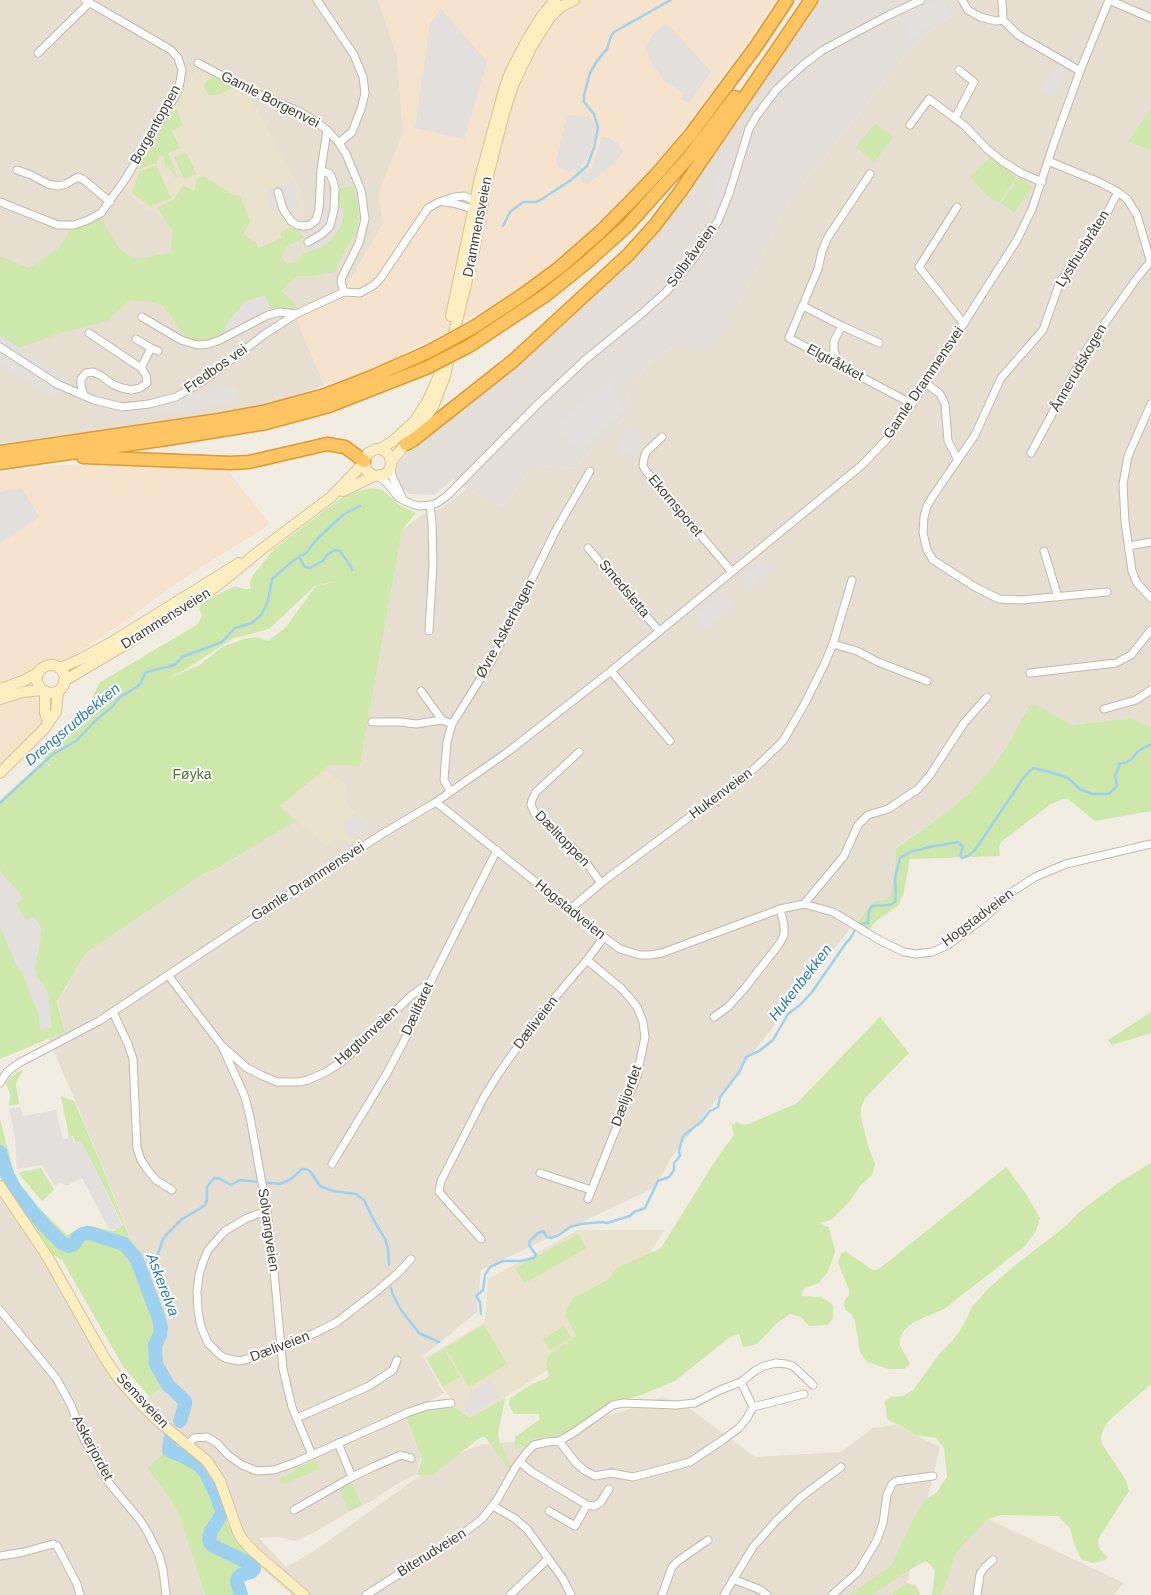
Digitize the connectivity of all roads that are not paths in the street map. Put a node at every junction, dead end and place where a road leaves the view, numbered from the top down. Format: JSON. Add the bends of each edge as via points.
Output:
{"nodes":[{"id":1,"x":317,"y":0,"type":"edge"},
{"id":2,"x":555,"y":0,"type":"edge"},
{"id":3,"x":574,"y":0,"type":"edge"},
{"id":4,"x":787,"y":0,"type":"edge"},
{"id":5,"x":804,"y":0,"type":"edge"},
{"id":6,"x":811,"y":0,"type":"edge"},
{"id":7,"x":921,"y":0,"type":"edge"},
{"id":8,"x":962,"y":0,"type":"edge"},
{"id":9,"x":1002,"y":0,"type":"edge"},
{"id":10,"x":1109,"y":0,"type":"edge"},
{"id":11,"x":87,"y":1,"type":"edge"},
{"id":12,"x":100,"y":3,"type":"edge"},
{"id":13,"x":1151,"y":18,"type":"edge"},
{"id":14,"x":1003,"y":20,"type":"junction"},
{"id":15,"x":38,"y":54,"type":"dead end"},
{"id":16,"x":198,"y":63,"type":"dead end"},
{"id":17,"x":959,"y":70,"type":"dead end"},
{"id":18,"x":1080,"y":71,"type":"junction"},
{"id":19,"x":955,"y":118,"type":"junction"},
{"id":20,"x":910,"y":125,"type":"dead end"},
{"id":21,"x":327,"y":130,"type":"junction"},
{"id":22,"x":339,"y":143,"type":"junction"},
{"id":23,"x":1048,"y":161,"type":"junction"},
{"id":24,"x":17,"y":170,"type":"dead end"},
{"id":25,"x":320,"y":170,"type":"junction"},
{"id":26,"x":870,"y":174,"type":"dead end"},
{"id":27,"x":1042,"y":182,"type":"junction"},
{"id":28,"x":278,"y":192,"type":"dead end"},
{"id":29,"x":1118,"y":192,"type":"junction"},
{"id":30,"x":0,"y":202,"type":"edge"},
{"id":31,"x":110,"y":202,"type":"junction"},
{"id":32,"x":477,"y":205,"type":"junction"},
{"id":33,"x":957,"y":206,"type":"dead end"},
{"id":34,"x":308,"y":242,"type":"dead end"},
{"id":35,"x":1151,"y":262,"type":"edge"},
{"id":36,"x":344,"y":292,"type":"junction"},
{"id":37,"x":803,"y":306,"type":"junction"},
{"id":38,"x":296,"y":314,"type":"junction"},
{"id":39,"x":142,"y":317,"type":"dead end"},
{"id":40,"x":964,"y":324,"type":"junction"},
{"id":41,"x":842,"y":326,"type":"junction"},
{"id":42,"x":89,"y":333,"type":"dead end"},
{"id":43,"x":136,"y":339,"type":"dead end"},
{"id":44,"x":879,"y":343,"type":"dead end"},
{"id":45,"x":0,"y":347,"type":"edge"},
{"id":46,"x":834,"y":363,"type":"junction"},
{"id":47,"x":141,"y":368,"type":"junction"},
{"id":48,"x":926,"y":383,"type":"junction"},
{"id":49,"x":84,"y":396,"type":"junction"},
{"id":50,"x":912,"y":404,"type":"junction"},
{"id":51,"x":1151,"y":406,"type":"edge"},
{"id":52,"x":662,"y":437,"type":"dead end"},
{"id":53,"x":406,"y":444,"type":"junction"},
{"id":54,"x":380,"y":449,"type":"junction"},
{"id":55,"x":0,"y":452,"type":"edge"},
{"id":56,"x":1031,"y":453,"type":"dead end"},
{"id":57,"x":38,"y":456,"type":"junction"},
{"id":58,"x":361,"y":460,"type":"junction"},
{"id":59,"x":958,"y":460,"type":"junction"},
{"id":60,"x":0,"y":463,"type":"edge"},
{"id":61,"x":392,"y":463,"type":"junction"},
{"id":62,"x":590,"y":471,"type":"dead end"},
{"id":63,"x":376,"y":476,"type":"junction"},
{"id":64,"x":331,"y":498,"type":"junction"},
{"id":65,"x":404,"y":500,"type":"junction"},
{"id":66,"x":430,"y":505,"type":"junction"},
{"id":67,"x":1151,"y":542,"type":"edge"},
{"id":68,"x":1129,"y":546,"type":"junction"},
{"id":69,"x":588,"y":548,"type":"dead end"},
{"id":70,"x":262,"y":550,"type":"junction"},
{"id":71,"x":1044,"y":551,"type":"dead end"},
{"id":72,"x":732,"y":572,"type":"junction"},
{"id":73,"x":852,"y":580,"type":"dead end"},
{"id":74,"x":1107,"y":592,"type":"dead end"},
{"id":75,"x":1058,"y":597,"type":"junction"},
{"id":76,"x":1151,"y":598,"type":"edge"},
{"id":77,"x":1151,"y":630,"type":"edge"},
{"id":78,"x":659,"y":631,"type":"junction"},
{"id":79,"x":429,"y":632,"type":"dead end"},
{"id":80,"x":833,"y":644,"type":"junction"},
{"id":81,"x":60,"y":668,"type":"junction"},
{"id":82,"x":611,"y":671,"type":"junction"},
{"id":83,"x":38,"y":673,"type":"junction"},
{"id":84,"x":1030,"y":673,"type":"dead end"},
{"id":85,"x":64,"y":681,"type":"junction"},
{"id":86,"x":927,"y":681,"type":"dead end"},
{"id":87,"x":0,"y":689,"type":"edge"},
{"id":88,"x":43,"y":690,"type":"junction"},
{"id":89,"x":1151,"y":690,"type":"edge"},
{"id":90,"x":58,"y":691,"type":"junction"},
{"id":91,"x":421,"y":691,"type":"dead end"},
{"id":92,"x":987,"y":698,"type":"dead end"},
{"id":93,"x":0,"y":700,"type":"edge"},
{"id":94,"x":1104,"y":709,"type":"dead end"},
{"id":95,"x":442,"y":720,"type":"junction"},
{"id":96,"x":48,"y":721,"type":"junction"},
{"id":97,"x":372,"y":722,"type":"dead end"},
{"id":98,"x":452,"y":724,"type":"junction"},
{"id":99,"x":670,"y":741,"type":"dead end"},
{"id":100,"x":579,"y":752,"type":"dead end"},
{"id":101,"x":0,"y":773,"type":"edge"},
{"id":102,"x":450,"y":791,"type":"junction"},
{"id":103,"x":436,"y":802,"type":"junction"},
{"id":104,"x":1151,"y":844,"type":"edge"},
{"id":105,"x":498,"y":850,"type":"junction"},
{"id":106,"x":601,"y":884,"type":"junction"},
{"id":107,"x":804,"y":904,"type":"junction"},
{"id":108,"x":780,"y":909,"type":"junction"},
{"id":109,"x":569,"y":910,"type":"junction"},
{"id":110,"x":604,"y":937,"type":"junction"},
{"id":111,"x":587,"y":960,"type":"junction"},
{"id":112,"x":168,"y":975,"type":"junction"},
{"id":113,"x":430,"y":984,"type":"junction"},
{"id":114,"x":113,"y":1012,"type":"junction"},
{"id":115,"x":714,"y":1017,"type":"dead end"},
{"id":116,"x":222,"y":1046,"type":"junction"},
{"id":117,"x":0,"y":1083,"type":"edge"},
{"id":118,"x":332,"y":1164,"type":"dead end"},
{"id":119,"x":540,"y":1173,"type":"dead end"},
{"id":120,"x":0,"y":1186,"type":"edge"},
{"id":121,"x":172,"y":1190,"type":"dead end"},
{"id":122,"x":591,"y":1190,"type":"junction"},
{"id":123,"x":588,"y":1199,"type":"dead end"},
{"id":124,"x":267,"y":1211,"type":"junction"},
{"id":125,"x":481,"y":1239,"type":"dead end"},
{"id":126,"x":410,"y":1259,"type":"dead end"},
{"id":127,"x":0,"y":1310,"type":"edge"},
{"id":128,"x":281,"y":1348,"type":"junction"},
{"id":129,"x":397,"y":1360,"type":"dead end"},
{"id":130,"x":741,"y":1382,"type":"junction"},
{"id":131,"x":813,"y":1386,"type":"dead end"},
{"id":132,"x":804,"y":1394,"type":"dead end"},
{"id":133,"x":451,"y":1403,"type":"dead end"},
{"id":134,"x":752,"y":1407,"type":"junction"},
{"id":135,"x":297,"y":1418,"type":"junction"},
{"id":136,"x":559,"y":1441,"type":"junction"},
{"id":137,"x":338,"y":1443,"type":"junction"},
{"id":138,"x":188,"y":1445,"type":"junction"},
{"id":139,"x":312,"y":1455,"type":"junction"},
{"id":140,"x":411,"y":1458,"type":"dead end"},
{"id":141,"x":520,"y":1462,"type":"junction"},
{"id":142,"x":841,"y":1466,"type":"dead end"},
{"id":143,"x":933,"y":1476,"type":"dead end"},
{"id":144,"x":352,"y":1477,"type":"junction"},
{"id":145,"x":609,"y":1489,"type":"dead end"},
{"id":146,"x":587,"y":1505,"type":"junction"},
{"id":147,"x":493,"y":1506,"type":"junction"},
{"id":148,"x":294,"y":1510,"type":"dead end"},
{"id":149,"x":549,"y":1511,"type":"dead end"},
{"id":150,"x":708,"y":1540,"type":"dead end"},
{"id":151,"x":0,"y":1556,"type":"edge"},
{"id":152,"x":548,"y":1558,"type":"junction"},
{"id":153,"x":993,"y":1560,"type":"dead end"},
{"id":154,"x":733,"y":1579,"type":"junction"},
{"id":155,"x":80,"y":1595,"type":"edge"},
{"id":156,"x":166,"y":1595,"type":"edge"},
{"id":157,"x":304,"y":1595,"type":"edge"},
{"id":158,"x":366,"y":1595,"type":"edge"},
{"id":159,"x":510,"y":1595,"type":"edge"},
{"id":160,"x":571,"y":1595,"type":"edge"},
{"id":161,"x":662,"y":1595,"type":"edge"},
{"id":162,"x":724,"y":1595,"type":"edge"},
{"id":163,"x":767,"y":1595,"type":"edge"},
{"id":164,"x":832,"y":1595,"type":"edge"},
{"id":165,"x":977,"y":1595,"type":"edge"}],
"edges":[{"from":1,"to":22,"type":"street","via":[[354,55],[365,84],[361,109],[352,132]]},
{"from":2,"to":32,"type":"main road","name":"Drammensveien","via":[[536,24],[510,73],[498,108]]},
{"from":3,"to":32,"type":"main road","name":"Drammensveien","via":[[550,17],[521,68]]},
{"from":4,"to":55,"type":"highway","bridge":true,"via":[[696,127],[634,198],[558,268],[474,327],[369,378],[326,395],[263,412]]},
{"from":5,"to":57,"type":"highway","bridge":true,"via":[[689,157],[626,226],[546,295],[469,346],[426,368],[329,406],[266,423]]},
{"from":6,"to":53,"type":"highway","via":[[680,192],[634,248],[513,361]]},
{"from":7,"to":66,"type":"street","name":"Solbråveien","via":[[824,50],[777,90],[749,129],[718,221],[682,273],[666,292],[537,404],[448,496]]},
{"from":8,"to":14,"type":"street","via":[[968,10],[980,16]]},
{"from":9,"to":14,"type":"street"},
{"from":10,"to":13,"type":"street"},
{"from":10,"to":18,"type":"street","name":"Gamle Drammensvei"},
{"from":11,"to":12,"type":"street","name":"Borgentoppen"},
{"from":11,"to":15,"type":"street","name":"Borgentoppen"},
{"from":12,"to":31,"type":"street","name":"Borgentoppen","via":[[171,50],[182,70],[176,93]]},
{"from":14,"to":18,"type":"street","via":[[1018,35]]},
{"from":16,"to":21,"type":"street","name":"Gamle Borgenvei","via":[[301,113]]},
{"from":17,"to":19,"type":"street","via":[[974,82]]},
{"from":18,"to":23,"type":"street","name":"Gamle Drammensvei"},
{"from":19,"to":20,"type":"street","via":[[929,99]]},
{"from":19,"to":27,"type":"street","via":[[1002,161]]},
{"from":21,"to":22,"type":"street","name":"Gamle Borgenvei"},
{"from":21,"to":25,"type":"street"},
{"from":22,"to":36,"type":"street","name":"Gamle Borgenvei","via":[[361,190],[365,219],[359,244],[342,277]]},
{"from":23,"to":27,"type":"street","name":"Gamle Drammensvei"},
{"from":23,"to":29,"type":"street","name":"Ånnerudskogen"},
{"from":24,"to":31,"type":"street","via":[[58,186],[78,178],[84,180]]},
{"from":25,"to":28,"type":"street","via":[[319,208],[316,220],[310,225],[296,225],[291,221],[282,209]]},
{"from":25,"to":34,"type":"street","via":[[330,174],[333,181],[334,210],[330,226]]},
{"from":26,"to":37,"type":"street","name":"Elgtråkket","via":[[828,238]]},
{"from":27,"to":40,"type":"street","name":"Gamle Drammensvei","via":[[1017,240]]},
{"from":29,"to":35,"type":"street","name":"Ånnerudskogen","via":[[1137,215]]},
{"from":29,"to":59,"type":"street","name":"Lysthusbråten","via":[[1060,282],[1043,330],[1002,378],[975,435]]},
{"from":30,"to":31,"type":"street","name":"Borgentoppen","via":[[58,225],[74,225],[101,213]]},
{"from":32,"to":36,"type":"street","via":[[464,196],[428,208],[380,279],[360,293]]},
{"from":32,"to":53,"type":"main road","name":"Drammensveien","via":[[474,251],[446,376],[433,407]]},
{"from":32,"to":54,"type":"main road","name":"Drammensveien","via":[[438,378],[419,415],[407,430]]},
{"from":33,"to":40,"type":"street","via":[[919,266]]},
{"from":35,"to":56,"type":"street","name":"Ånnerudskogen","via":[[1088,347]]},
{"from":36,"to":38,"type":"street","name":"Fredbos vei"},
{"from":37,"to":41,"type":"street"},
{"from":37,"to":46,"type":"street","name":"Elgtråkket","via":[[789,338]]},
{"from":38,"to":39,"type":"street","via":[[280,312],[268,315],[220,340],[197,345],[181,340]]},
{"from":38,"to":49,"type":"street","name":"Fredbos vei","via":[[203,381],[176,396],[122,407]]},
{"from":40,"to":48,"type":"street","name":"Gamle Drammensvei"},
{"from":41,"to":44,"type":"street"},
{"from":41,"to":46,"type":"street","via":[[834,341]]},
{"from":42,"to":47,"type":"street"},
{"from":43,"to":47,"type":"street","via":[[154,349]]},
{"from":45,"to":49,"type":"street","name":"Fredbos vei","via":[[57,384]]},
{"from":46,"to":50,"type":"street","name":"Elgtråkket"},
{"from":47,"to":49,"type":"street","via":[[147,383],[132,390],[112,384],[92,372],[86,373],[81,378]]},
{"from":48,"to":50,"type":"street","name":"Gamle Drammensvei"},
{"from":48,"to":59,"type":"street","via":[[940,394],[945,404],[948,440]]},
{"from":50,"to":72,"type":"street","name":"Gamle Drammensvei","via":[[886,440],[862,465]]},
{"from":51,"to":68,"type":"street","via":[[1124,471],[1124,522]]},
{"from":52,"to":72,"type":"street","name":"Ekornsporet","via":[[646,452],[643,466]]},
{"from":53,"to":61,"type":"main road","name":"Drammensveien"},
{"from":54,"to":58,"type":"main road","via":[[371,450]]},
{"from":54,"to":61,"type":"main road","via":[[388,453]]},
{"from":57,"to":58,"type":"highway","via":[[231,463],[249,462],[327,444],[344,447]]},
{"from":57,"to":60,"type":"highway"},
{"from":58,"to":63,"type":"main road","via":[[367,471]]},
{"from":58,"to":64,"type":"main road","name":"Drammensveien"},
{"from":59,"to":75,"type":"street","name":"Lysthusbråten","via":[[933,496],[924,516],[923,533],[933,560],[999,599]]},
{"from":61,"to":63,"type":"main road","via":[[388,472]]},
{"from":61,"to":65,"type":"street","via":[[392,476]]},
{"from":62,"to":98,"type":"street","name":"Øvre Askerhagen","via":[[556,530],[491,662]]},
{"from":63,"to":64,"type":"main road","name":"Drammensveien"},
{"from":63,"to":65,"type":"street"},
{"from":64,"to":70,"type":"main road","name":"Drammensveien"},
{"from":65,"to":66,"type":"street","via":[[419,506]]},
{"from":66,"to":79,"type":"street","via":[[433,564]]},
{"from":67,"to":68,"type":"street"},
{"from":68,"to":76,"type":"street","via":[[1134,576]]},
{"from":69,"to":78,"type":"street","name":"Smedsletta"},
{"from":70,"to":81,"type":"main road","name":"Drammensveien","via":[[112,642]]},
{"from":70,"to":85,"type":"main road","name":"Drammensveien","via":[[214,588]]},
{"from":71,"to":75,"type":"street"},
{"from":72,"to":78,"type":"street","name":"Gamle Drammensvei"},
{"from":73,"to":80,"type":"street","name":"Hukenveien"},
{"from":74,"to":75,"type":"street","name":"Lysthusbråten"},
{"from":77,"to":84,"type":"street","via":[[1132,655],[1116,664]]},
{"from":78,"to":82,"type":"street","name":"Gamle Drammensvei"},
{"from":80,"to":86,"type":"street"},
{"from":80,"to":106,"type":"street","name":"Hukenveien","via":[[784,741],[750,772]]},
{"from":81,"to":83,"type":"main road","via":[[47,665]]},
{"from":81,"to":85,"type":"main road"},
{"from":82,"to":99,"type":"street"},
{"from":82,"to":102,"type":"street","name":"Gamle Drammensvei","via":[[516,746]]},
{"from":83,"to":87,"type":"main road"},
{"from":83,"to":88,"type":"main road","via":[[37,682]]},
{"from":85,"to":90,"type":"main road"},
{"from":88,"to":90,"type":"main road"},
{"from":88,"to":93,"type":"main road","via":[[22,692]]},
{"from":88,"to":96,"type":"main road"},
{"from":89,"to":94,"type":"street","via":[[1136,700]]},
{"from":90,"to":96,"type":"main road","via":[[56,712]]},
{"from":91,"to":95,"type":"street"},
{"from":92,"to":107,"type":"street","via":[[964,723],[918,789],[888,809],[864,818],[844,856]]},
{"from":95,"to":97,"type":"street","via":[[416,724]]},
{"from":95,"to":98,"type":"street"},
{"from":96,"to":101,"type":"main road"},
{"from":98,"to":102,"type":"street","name":"Øvre Askerhagen","via":[[444,780]]},
{"from":100,"to":106,"type":"street","name":"Dælitoppen","via":[[536,792],[531,806],[535,814],[572,847]]},
{"from":102,"to":103,"type":"street","name":"Gamle Drammensvei"},
{"from":103,"to":105,"type":"street","name":"Hogstadveien"},
{"from":103,"to":112,"type":"street","name":"Gamle Drammensvei","via":[[355,851]]},
{"from":104,"to":107,"type":"street","name":"Hogstadveien","via":[[1066,864],[1035,877],[948,945],[932,952],[904,952],[833,912]]},
{"from":105,"to":109,"type":"street","name":"Hogstadveien"},
{"from":105,"to":113,"type":"street","name":"Dælifaret"},
{"from":106,"to":109,"type":"street","name":"Hukenveien"},
{"from":107,"to":108,"type":"street","name":"Hogstadveien"},
{"from":108,"to":110,"type":"street","name":"Hogstadveien","via":[[650,955],[620,949]]},
{"from":108,"to":115,"type":"street","via":[[784,925],[780,943],[745,988]]},
{"from":109,"to":110,"type":"street","name":"Hogstadveien"},
{"from":110,"to":111,"type":"street","name":"Dæliveien"},
{"from":111,"to":122,"type":"street","name":"Dælijordet","via":[[629,997],[643,1022],[645,1037],[637,1076]]},
{"from":111,"to":125,"type":"street","name":"Dæliveien","via":[[540,1016],[499,1073],[441,1181],[439,1192]]},
{"from":112,"to":114,"type":"street","name":"Gamle Drammensvei"},
{"from":112,"to":116,"type":"street","name":"Høgtunveien"},
{"from":113,"to":116,"type":"street","name":"Høgtunveien","via":[[412,995],[343,1061],[308,1080],[277,1082],[247,1068]]},
{"from":113,"to":118,"type":"street","name":"Dælifaret","via":[[387,1073]]},
{"from":114,"to":117,"type":"street","name":"Gamle Drammensvei","via":[[19,1062]]},
{"from":114,"to":121,"type":"street","via":[[133,1059],[137,1148],[141,1160],[156,1180]]},
{"from":116,"to":124,"type":"street","name":"Solvangveien","via":[[245,1097]]},
{"from":119,"to":122,"type":"street"},
{"from":120,"to":138,"type":"main road","name":"Semsveien","via":[[47,1256],[118,1378],[157,1420]]},
{"from":122,"to":123,"type":"street","name":"Dælijordet"},
{"from":124,"to":128,"type":"street","name":"Solvangveien"},
{"from":124,"to":128,"type":"street","name":"Dæliveien","via":[[236,1224],[208,1250],[199,1276],[198,1311],[208,1343],[225,1358],[245,1360]]},
{"from":126,"to":128,"type":"street","name":"Dæliveien","via":[[398,1273],[337,1322]]},
{"from":127,"to":156,"type":"street","name":"Askerjordet","via":[[56,1378],[97,1463],[148,1533],[159,1555]]},
{"from":128,"to":135,"type":"street","name":"Solvangveien","via":[[286,1387]]},
{"from":129,"to":135,"type":"street","via":[[393,1370],[369,1386]]},
{"from":130,"to":131,"type":"street","name":"Biterudveien","via":[[764,1366],[781,1363],[794,1366]]},
{"from":130,"to":134,"type":"street"},
{"from":130,"to":136,"type":"street","name":"Biterudveien","via":[[685,1405],[613,1405]]},
{"from":132,"to":134,"type":"street"},
{"from":133,"to":137,"type":"street","via":[[408,1412]]},
{"from":134,"to":136,"type":"street","via":[[739,1428],[690,1462],[633,1477],[611,1473],[595,1476],[576,1463]]},
{"from":135,"to":139,"type":"street","name":"Solvangveien"},
{"from":136,"to":141,"type":"street","name":"Biterudveien","via":[[534,1445]]},
{"from":137,"to":139,"type":"street"},
{"from":137,"to":144,"type":"street"},
{"from":138,"to":139,"type":"street","via":[[194,1438],[212,1439],[235,1461],[257,1471],[274,1470]]},
{"from":138,"to":157,"type":"main road","name":"Semsveien","via":[[216,1472],[238,1532],[247,1545]]},
{"from":140,"to":144,"type":"street","via":[[402,1455]]},
{"from":141,"to":146,"type":"street"},
{"from":141,"to":147,"type":"street","name":"Biterudveien"},
{"from":142,"to":154,"type":"street","via":[[776,1521],[753,1547]]},
{"from":143,"to":164,"type":"street","via":[[892,1484],[877,1540],[858,1572]]},
{"from":144,"to":148,"type":"street"},
{"from":145,"to":146,"type":"street","via":[[600,1503]]},
{"from":146,"to":149,"type":"street","via":[[574,1526]]},
{"from":147,"to":152,"type":"street","via":[[527,1529]]},
{"from":147,"to":158,"type":"street","name":"Biterudveien","via":[[475,1525]]},
{"from":150,"to":161,"type":"street","via":[[672,1567]]},
{"from":151,"to":155,"type":"street","via":[[53,1544],[57,1546]]},
{"from":152,"to":159,"type":"street"},
{"from":152,"to":160,"type":"street"},
{"from":153,"to":165,"type":"street","via":[[980,1574]]},
{"from":154,"to":162,"type":"street"},
{"from":154,"to":163,"type":"street"}]}
